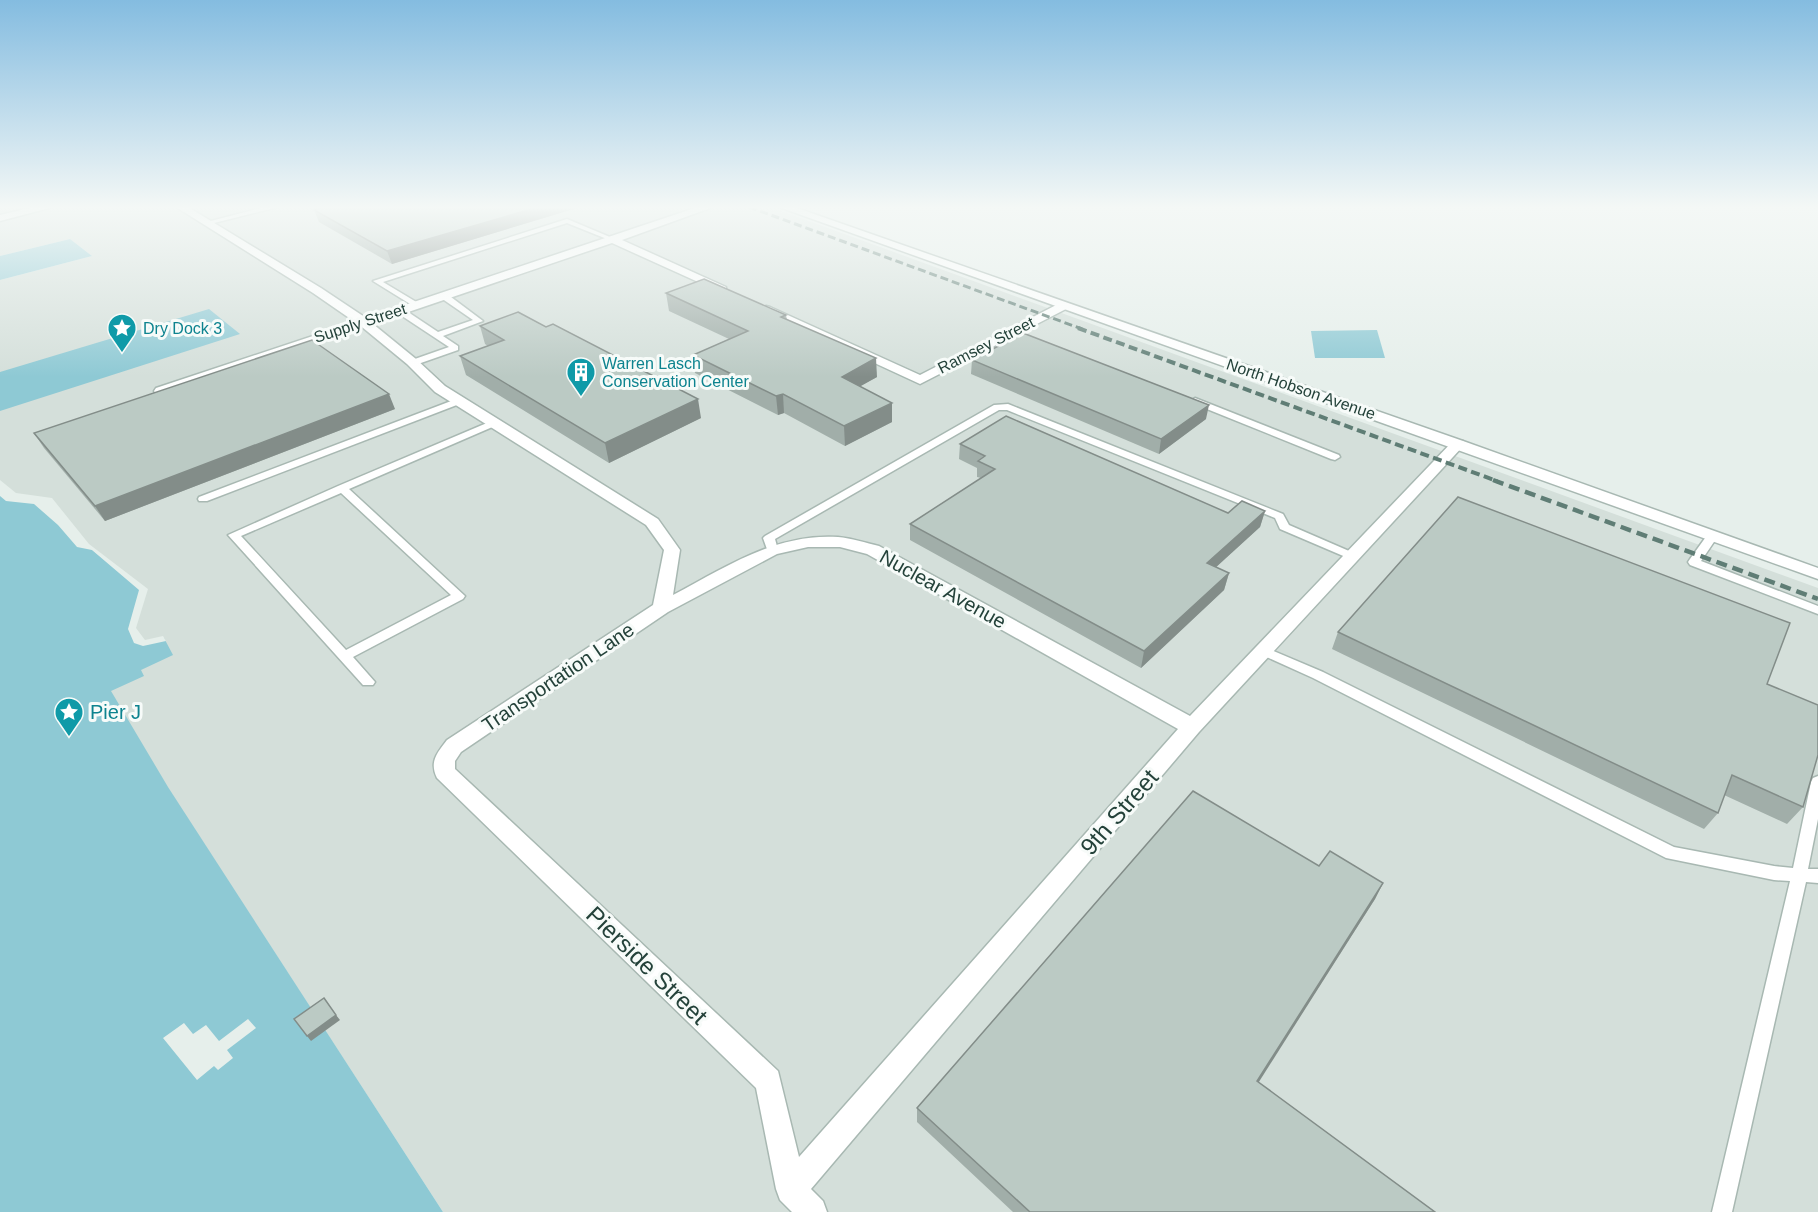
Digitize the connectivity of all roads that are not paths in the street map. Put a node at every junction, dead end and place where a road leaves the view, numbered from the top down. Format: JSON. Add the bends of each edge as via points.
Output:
{"nodes":[{"id":1,"x":271,"y":264,"type":"edge"},
{"id":2,"x":432,"y":264,"type":"edge"},
{"id":3,"x":542,"y":264,"type":"edge"},
{"id":4,"x":665,"y":264,"type":"edge"},
{"id":5,"x":943,"y":264,"type":"edge"},
{"id":6,"x":734,"y":295,"type":"edge"},
{"id":7,"x":444,"y":296,"type":"junction"},
{"id":8,"x":415,"y":305,"type":"junction"},
{"id":9,"x":756,"y":305,"type":"edge"},
{"id":10,"x":1062,"y":306,"type":"junction"},
{"id":11,"x":399,"y":310,"type":"junction"},
{"id":12,"x":364,"y":321,"type":"junction"},
{"id":13,"x":437,"y":335,"type":"junction"},
{"id":14,"x":415,"y":362,"type":"junction"},
{"id":15,"x":1181,"y":395,"type":"edge"},
{"id":16,"x":144,"y":396,"type":"edge"},
{"id":17,"x":459,"y":401,"type":"junction"},
{"id":18,"x":494,"y":423,"type":"junction"},
{"id":19,"x":1458,"y":444,"type":"junction"},
{"id":20,"x":1335,"y":457,"type":"dead end"},
{"id":21,"x":342,"y":488,"type":"junction"},
{"id":22,"x":203,"y":499,"type":"dead end"},
{"id":23,"x":1712,"y":536,"type":"junction"},
{"id":24,"x":772,"y":550,"type":"junction"},
{"id":25,"x":1352,"y":556,"type":"junction"},
{"id":26,"x":1818,"y":574,"type":"edge"},
{"id":27,"x":662,"y":608,"type":"junction"},
{"id":28,"x":1818,"y":610,"type":"edge"},
{"id":29,"x":1263,"y":651,"type":"junction"},
{"id":30,"x":344,"y":656,"type":"junction"},
{"id":31,"x":368,"y":681,"type":"dead end"},
{"id":32,"x":1192,"y":727,"type":"junction"},
{"id":33,"x":454,"y":746,"type":"joint"},
{"id":34,"x":1818,"y":782,"type":"edge"},
{"id":35,"x":1799,"y":876,"type":"junction"},
{"id":36,"x":1818,"y":876,"type":"edge"},
{"id":37,"x":791,"y":1190,"type":"junction"},
{"id":38,"x":812,"y":1212,"type":"edge"},
{"id":39,"x":1722,"y":1212,"type":"edge"}],
"edges":[{"from":1,"to":12,"type":"street"},
{"from":2,"to":8,"type":"lane","via":[[377,281]]},
{"from":3,"to":7,"type":"street","name":"Supply Street"},
{"from":4,"to":6,"type":"street"},
{"from":5,"to":10,"type":"street","name":"North Hobson Avenue"},
{"from":7,"to":8,"type":"street","name":"Supply Street"},
{"from":7,"to":13,"type":"lane","via":[[479,321]]},
{"from":8,"to":11,"type":"street","name":"Supply Street"},
{"from":9,"to":10,"type":"street","name":"Ramsey Street","via":[[920,380],[1021,332]]},
{"from":10,"to":19,"type":"street","name":"North Hobson Avenue"},
{"from":11,"to":12,"type":"street","name":"Supply Street"},
{"from":11,"to":13,"type":"lane"},
{"from":12,"to":14,"type":"street"},
{"from":12,"to":16,"type":"street","name":"Supply Street"},
{"from":13,"to":14,"type":"lane","via":[[455,348]]},
{"from":14,"to":17,"type":"street","via":[[440,389]]},
{"from":15,"to":20,"type":"lane"},
{"from":17,"to":18,"type":"street"},
{"from":17,"to":22,"type":"lane"},
{"from":18,"to":21,"type":"lane"},
{"from":18,"to":27,"type":"street","via":[[652,522],[672,550]]},
{"from":19,"to":23,"type":"street","name":"North Hobson Avenue"},
{"from":19,"to":25,"type":"street","name":"9th Street"},
{"from":21,"to":30,"type":"lane","via":[[234,535]]},
{"from":21,"to":30,"type":"lane","via":[[459,596]]},
{"from":23,"to":26,"type":"street","name":"North Hobson Avenue"},
{"from":23,"to":28,"type":"lane","via":[[1694,562]]},
{"from":24,"to":25,"type":"lane","via":[[769,538],[997,407],[1008,408],[1279,516],[1284,527]]},
{"from":24,"to":27,"type":"street","name":"Nuclear Avenue"},
{"from":24,"to":32,"type":"street","name":"Nuclear Avenue","via":[[840,542],[873,550]]},
{"from":25,"to":29,"type":"street","name":"9th Street"},
{"from":27,"to":33,"type":"street","name":"Transportation Lane"},
{"from":29,"to":32,"type":"street","name":"9th Street"},
{"from":29,"to":35,"type":"lane","via":[[1671,853]]},
{"from":30,"to":31,"type":"lane"},
{"from":32,"to":37,"type":"street","name":"9th Street"},
{"from":33,"to":37,"type":"street","name":"Pierside Street","via":[[444,760],[445,772],[768,1081]]},
{"from":34,"to":35,"type":"lane"},
{"from":35,"to":36,"type":"lane"},
{"from":35,"to":39,"type":"lane"},
{"from":37,"to":38,"type":"street"}]}
